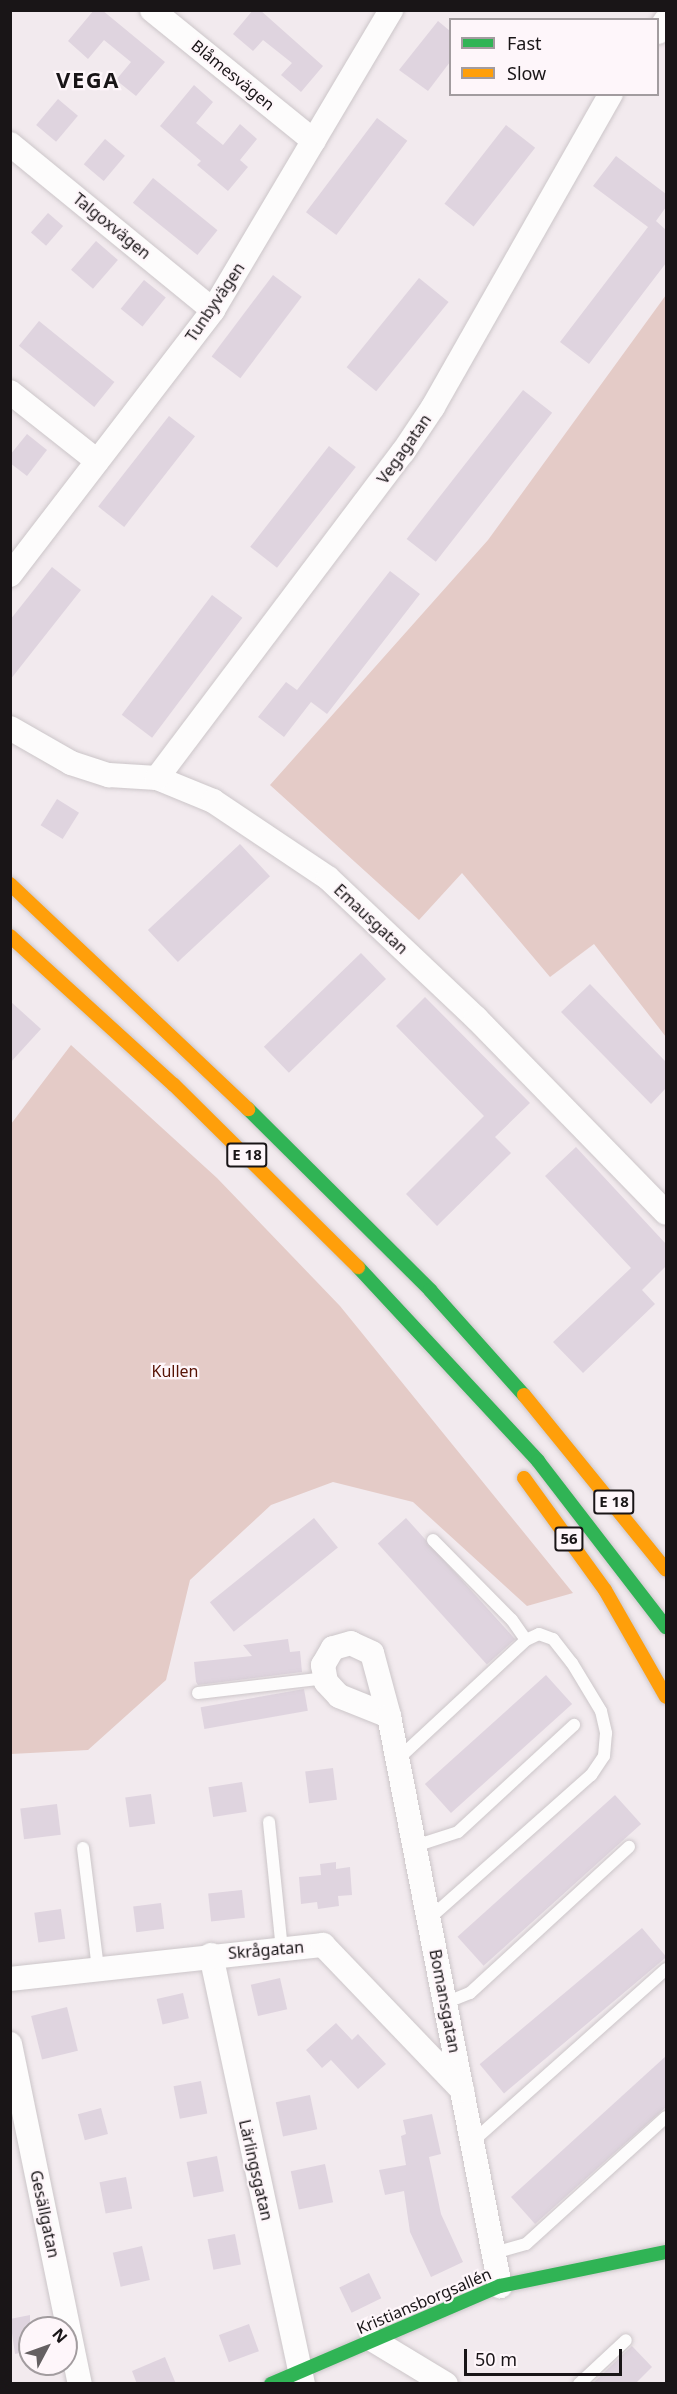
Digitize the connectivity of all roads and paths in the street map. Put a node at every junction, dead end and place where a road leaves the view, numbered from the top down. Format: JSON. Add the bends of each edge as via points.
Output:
{"nodes":[{"id":1,"x":152,"y":10,"type":"edge"},
{"id":2,"x":391,"y":10,"type":"edge"},
{"id":3,"x":609,"y":96,"type":"edge"},
{"id":4,"x":314,"y":141,"type":"junction"},
{"id":5,"x":10,"y":144,"type":"edge"},
{"id":6,"x":213,"y":310,"type":"junction"},
{"id":7,"x":10,"y":392,"type":"edge"},
{"id":8,"x":97,"y":461,"type":"junction"},
{"id":9,"x":10,"y":575,"type":"edge"},
{"id":10,"x":10,"y":728,"type":"edge"},
{"id":11,"x":158,"y":778,"type":"junction"},
{"id":12,"x":10,"y":884,"type":"edge"},
{"id":13,"x":10,"y":936,"type":"edge"},
{"id":14,"x":666,"y":1213,"type":"edge"},
{"id":15,"x":472,"y":1386,"type":"junction"},
{"id":16,"x":474,"y":1416,"type":"dead end"},
{"id":17,"x":560,"y":1435,"type":"junction"},
{"id":18,"x":577,"y":1437,"type":"dead end"},
{"id":19,"x":515,"y":1467,"type":"dead end"},
{"id":20,"x":433,"y":1540,"type":"dead end"},
{"id":21,"x":666,"y":1570,"type":"edge"},
{"id":22,"x":666,"y":1627,"type":"edge"},
{"id":23,"x":526,"y":1640,"type":"junction"},
{"id":24,"x":326,"y":1678,"type":"junction"},
{"id":25,"x":198,"y":1693,"type":"dead end"},
{"id":26,"x":666,"y":1697,"type":"edge"},
{"id":27,"x":388,"y":1716,"type":"junction"},
{"id":28,"x":574,"y":1725,"type":"dead end"},
{"id":29,"x":398,"y":1759,"type":"junction"},
{"id":30,"x":269,"y":1822,"type":"dead end"},
{"id":31,"x":415,"y":1846,"type":"junction"},
{"id":32,"x":629,"y":1847,"type":"dead end"},
{"id":33,"x":83,"y":1848,"type":"dead end"},
{"id":34,"x":429,"y":1919,"type":"junction"},
{"id":35,"x":282,"y":1949,"type":"junction"},
{"id":36,"x":211,"y":1955,"type":"junction"},
{"id":37,"x":98,"y":1969,"type":"junction"},
{"id":38,"x":666,"y":1969,"type":"edge"},
{"id":39,"x":10,"y":1979,"type":"edge"},
{"id":40,"x":445,"y":2003,"type":"junction"},
{"id":41,"x":10,"y":2044,"type":"edge"},
{"id":42,"x":462,"y":2090,"type":"junction"},
{"id":43,"x":666,"y":2117,"type":"edge"},
{"id":44,"x":472,"y":2142,"type":"junction"},
{"id":45,"x":666,"y":2252,"type":"edge"},
{"id":46,"x":494,"y":2253,"type":"junction"},
{"id":47,"x":500,"y":2286,"type":"junction"},
{"id":48,"x":373,"y":2340,"type":"junction"},
{"id":49,"x":626,"y":2340,"type":"dead end"},
{"id":50,"x":302,"y":2377,"type":"edge"},
{"id":51,"x":80,"y":2384,"type":"edge"},
{"id":52,"x":271,"y":2384,"type":"edge"},
{"id":53,"x":446,"y":2384,"type":"edge"},
{"id":54,"x":579,"y":2384,"type":"edge"}],
"edges":[{"from":1,"to":4,"type":"street","name":"Blåmesvägen"},
{"from":2,"to":4,"type":"street","name":"Tunbyvägen"},
{"from":3,"to":11,"type":"street","name":"Vegagatan","via":[[433,407]]},
{"from":4,"to":6,"type":"street","name":"Tunbyvägen"},
{"from":5,"to":6,"type":"street","name":"Talgoxvägen"},
{"from":6,"to":8,"type":"street","name":"Tunbyvägen"},
{"from":7,"to":8,"type":"street"},
{"from":8,"to":9,"type":"street","name":"Tunbyvägen"},
{"from":10,"to":11,"type":"street","name":"Emausgatan","via":[[71,763],[109,775]]},
{"from":11,"to":14,"type":"street","name":"Emausgatan","via":[[213,801],[328,878],[476,1018]]},
{"from":12,"to":17,"type":"main road","number":"E 18","via":[[348,1206],[473,1336]]},
{"from":13,"to":15,"type":"main road","number":"E 18","via":[[264,1171]]},
{"from":15,"to":16,"type":"main road"},
{"from":15,"to":22,"type":"main road","number":"E 18","via":[[538,1461]]},
{"from":17,"to":18,"type":"main road"},
{"from":17,"to":21,"type":"main road","number":"E 18"},
{"from":19,"to":26,"type":"main road","number":"56","via":[[606,1590]]},
{"from":20,"to":23,"type":"lane","via":[[512,1620]]},
{"from":23,"to":29,"type":"lane"},
{"from":23,"to":34,"type":"lane","via":[[539,1634],[553,1639],[572,1663],[600,1711],[606,1733],[604,1756],[584,1781]]},
{"from":24,"to":25,"type":"lane"},
{"from":24,"to":27,"type":"street","via":[[339,1696]]},
{"from":24,"to":27,"type":"street","name":"Bomansgatan","via":[[323,1665],[333,1647],[344,1643],[361,1645],[372,1653],[378,1665]]},
{"from":27,"to":29,"type":"street","name":"Bomansgatan"},
{"from":28,"to":31,"type":"lane","via":[[458,1832]]},
{"from":29,"to":31,"type":"street","name":"Bomansgatan"},
{"from":30,"to":35,"type":"lane"},
{"from":31,"to":34,"type":"street","name":"Bomansgatan"},
{"from":32,"to":40,"type":"lane","via":[[470,1994]]},
{"from":33,"to":37,"type":"lane"},
{"from":34,"to":40,"type":"street","name":"Bomansgatan"},
{"from":35,"to":36,"type":"street","name":"Skrågatan"},
{"from":35,"to":42,"type":"street","name":"Skrågatan","via":[[323,1945]]},
{"from":36,"to":37,"type":"street","name":"Skrågatan"},
{"from":36,"to":50,"type":"street","name":"Lärlingsgatan"},
{"from":37,"to":39,"type":"street","name":"Skrågatan"},
{"from":38,"to":44,"type":"lane"},
{"from":40,"to":42,"type":"street","name":"Bomansgatan"},
{"from":41,"to":51,"type":"street","name":"Gesällgatan"},
{"from":42,"to":44,"type":"street","name":"Bomansgatan"},
{"from":43,"to":46,"type":"lane","via":[[526,2244]]},
{"from":44,"to":46,"type":"street","name":"Bomansgatan"},
{"from":45,"to":47,"type":"main road","name":"Kristiansborgsallén"},
{"from":46,"to":47,"type":"street","name":"Bomansgatan"},
{"from":47,"to":48,"type":"main road","name":"Kristiansborgsallén"},
{"from":48,"to":50,"type":"main road","name":"Kristiansborgsallén"},
{"from":48,"to":53,"type":"street"},
{"from":49,"to":54,"type":"lane"},
{"from":50,"to":52,"type":"main road","name":"Kristiansborgsallén"}]}
